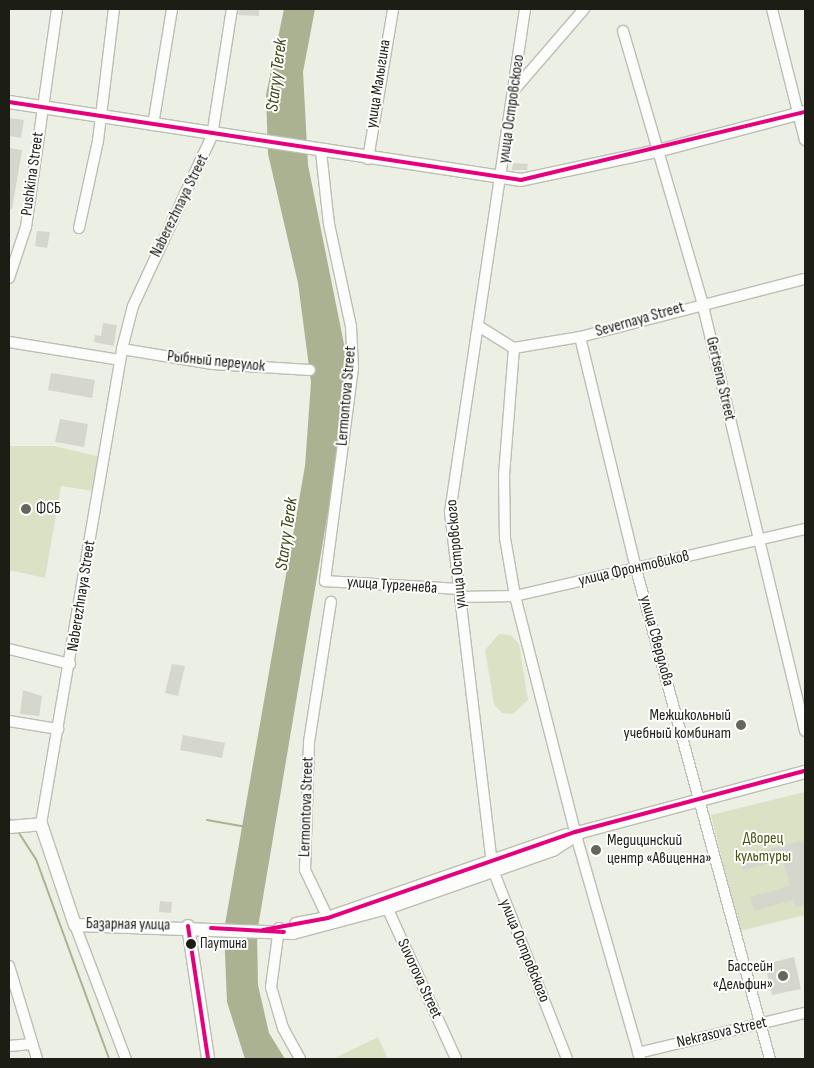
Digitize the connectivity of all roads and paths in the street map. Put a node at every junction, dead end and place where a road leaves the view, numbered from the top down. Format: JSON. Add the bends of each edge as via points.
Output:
{"nodes":[{"id":1,"x":57,"y":9,"type":"edge"},
{"id":2,"x":114,"y":9,"type":"edge"},
{"id":3,"x":172,"y":9,"type":"edge"},
{"id":4,"x":232,"y":9,"type":"edge"},
{"id":5,"x":393,"y":9,"type":"edge"},
{"id":6,"x":525,"y":9,"type":"edge"},
{"id":7,"x":584,"y":9,"type":"edge"},
{"id":8,"x":772,"y":9,"type":"edge"},
{"id":9,"x":623,"y":31,"type":"dead end"},
{"id":10,"x":515,"y":89,"type":"junction"},
{"id":11,"x":9,"y":102,"type":"edge"},
{"id":12,"x":42,"y":107,"type":"junction"},
{"id":13,"x":802,"y":113,"type":"edge"},
{"id":14,"x":98,"y":117,"type":"junction"},
{"id":15,"x":153,"y":125,"type":"junction"},
{"id":16,"x":212,"y":136,"type":"junction"},
{"id":17,"x":805,"y":140,"type":"edge"},
{"id":18,"x":661,"y":150,"type":"junction"},
{"id":19,"x":317,"y":152,"type":"junction"},
{"id":20,"x":368,"y":159,"type":"junction"},
{"id":21,"x":502,"y":178,"type":"junction"},
{"id":22,"x":80,"y":228,"type":"dead end"},
{"id":23,"x":9,"y":278,"type":"edge"},
{"id":24,"x":805,"y":279,"type":"edge"},
{"id":25,"x":702,"y":302,"type":"junction"},
{"id":26,"x":480,"y":327,"type":"junction"},
{"id":27,"x":580,"y":337,"type":"junction"},
{"id":28,"x":9,"y":342,"type":"edge"},
{"id":29,"x":514,"y":348,"type":"junction"},
{"id":30,"x":122,"y":349,"type":"junction"},
{"id":31,"x":120,"y":360,"type":"junction"},
{"id":32,"x":310,"y":370,"type":"dead end"},
{"id":33,"x":805,"y":529,"type":"edge"},
{"id":34,"x":759,"y":541,"type":"junction"},
{"id":35,"x":636,"y":569,"type":"junction"},
{"id":36,"x":324,"y":581,"type":"joint"},
{"id":37,"x":460,"y":593,"type":"junction"},
{"id":38,"x":515,"y":596,"type":"junction"},
{"id":39,"x":331,"y":602,"type":"dead end"},
{"id":40,"x":9,"y":649,"type":"edge"},
{"id":41,"x":70,"y":664,"type":"junction"},
{"id":42,"x":9,"y":721,"type":"edge"},
{"id":43,"x":58,"y":729,"type":"junction"},
{"id":44,"x":805,"y":731,"type":"edge"},
{"id":45,"x":805,"y":771,"type":"edge"},
{"id":46,"x":699,"y":797,"type":"junction"},
{"id":47,"x":41,"y":824,"type":"junction"},
{"id":48,"x":9,"y":827,"type":"edge"},
{"id":49,"x":575,"y":833,"type":"junction"},
{"id":50,"x":492,"y":866,"type":"junction"},
{"id":51,"x":385,"y":904,"type":"junction"},
{"id":52,"x":328,"y":918,"type":"junction"},
{"id":53,"x":75,"y":925,"type":"junction"},
{"id":54,"x":188,"y":926,"type":"junction"},
{"id":55,"x":279,"y":930,"type":"junction"},
{"id":56,"x":9,"y":966,"type":"edge"},
{"id":57,"x":805,"y":1013,"type":"edge"},
{"id":58,"x":761,"y":1025,"type":"junction"},
{"id":59,"x":31,"y":1044,"type":"junction"},
{"id":60,"x":9,"y":1046,"type":"edge"},
{"id":61,"x":639,"y":1056,"type":"edge"},
{"id":62,"x":37,"y":1059,"type":"edge"},
{"id":63,"x":126,"y":1059,"type":"edge"},
{"id":64,"x":208,"y":1059,"type":"edge"},
{"id":65,"x":300,"y":1059,"type":"edge"},
{"id":66,"x":456,"y":1059,"type":"edge"},
{"id":67,"x":567,"y":1059,"type":"edge"},
{"id":68,"x":770,"y":1059,"type":"edge"}],
"edges":[{"from":1,"to":12,"type":"street","name":"Pushkina Street"},
{"from":2,"to":14,"type":"street"},
{"from":3,"to":15,"type":"street"},
{"from":4,"to":16,"type":"street","name":"Naberezhnaya Street"},
{"from":5,"to":20,"type":"street","name":"улица Малыгина"},
{"from":6,"to":10,"type":"street","name":"улица Островского"},
{"from":7,"to":10,"type":"street"},
{"from":8,"to":13,"type":"street"},
{"from":9,"to":18,"type":"street","name":"Gertsena Street"},
{"from":10,"to":21,"type":"street","name":"улица Островского"},
{"from":11,"to":12,"type":"main road"},
{"from":12,"to":14,"type":"main road"},
{"from":12,"to":23,"type":"street","name":"Pushkina Street","via":[[26,227]]},
{"from":13,"to":17,"type":"street"},
{"from":13,"to":18,"type":"main road"},
{"from":14,"to":15,"type":"main road"},
{"from":14,"to":22,"type":"street"},
{"from":15,"to":16,"type":"main road"},
{"from":16,"to":19,"type":"main road"},
{"from":16,"to":30,"type":"street","name":"Naberezhnaya Street","via":[[133,306]]},
{"from":18,"to":21,"type":"main road","via":[[521,180]]},
{"from":18,"to":25,"type":"street","name":"Gertsena Street"},
{"from":19,"to":20,"type":"main road"},
{"from":19,"to":36,"type":"street","name":"Lermontova Street","via":[[351,327],[353,368]]},
{"from":20,"to":21,"type":"main road"},
{"from":21,"to":26,"type":"street","name":"улица Островского"},
{"from":24,"to":25,"type":"street","name":"Severnaya Street"},
{"from":25,"to":27,"type":"street","name":"Severnaya Street"},
{"from":25,"to":34,"type":"street","name":"Gertsena Street"},
{"from":26,"to":29,"type":"street"},
{"from":26,"to":37,"type":"street","name":"улица Островского","via":[[451,492]]},
{"from":27,"to":29,"type":"street","name":"Severnaya Street"},
{"from":27,"to":35,"type":"street","name":"улица Свердлова"},
{"from":28,"to":31,"type":"street"},
{"from":29,"to":38,"type":"street","via":[[504,474],[506,538]]},
{"from":30,"to":31,"type":"street","name":"Naberezhnaya Street"},
{"from":30,"to":32,"type":"street","name":"Рыбный переулок","via":[[213,364]]},
{"from":31,"to":41,"type":"street","name":"Naberezhnaya Street"},
{"from":33,"to":34,"type":"street","name":"улица Фронтовиков"},
{"from":34,"to":35,"type":"street","name":"улица Фронтовиков"},
{"from":34,"to":44,"type":"street","name":"Gertsena Street"},
{"from":35,"to":38,"type":"street","name":"улица Фронтовиков"},
{"from":35,"to":46,"type":"street","name":"улица Свердлова"},
{"from":36,"to":37,"type":"street","name":"улица Тургенева"},
{"from":37,"to":38,"type":"street","name":"улица Фронтовиков"},
{"from":37,"to":50,"type":"street","name":"улица Островского"},
{"from":38,"to":49,"type":"street"},
{"from":39,"to":52,"type":"street","name":"Lermontova Street","via":[[309,742],[305,870]]},
{"from":40,"to":41,"type":"street"},
{"from":41,"to":43,"type":"street","name":"Naberezhnaya Street"},
{"from":42,"to":43,"type":"street"},
{"from":43,"to":47,"type":"street","name":"Naberezhnaya Street"},
{"from":45,"to":46,"type":"main road"},
{"from":46,"to":49,"type":"main road"},
{"from":46,"to":58,"type":"street","name":"улица Свердлова"},
{"from":47,"to":48,"type":"main road"},
{"from":47,"to":53,"type":"main road","name":"Naberezhnaya Street"},
{"from":49,"to":50,"type":"main road"},
{"from":49,"to":61,"type":"street"},
{"from":50,"to":51,"type":"main road"},
{"from":50,"to":67,"type":"street","name":"улица Островского"},
{"from":51,"to":52,"type":"main road"},
{"from":51,"to":55,"type":"main road","via":[[330,926]]},
{"from":51,"to":66,"type":"street","name":"Suvorova Street"},
{"from":52,"to":55,"type":"main road"},
{"from":53,"to":54,"type":"main road","name":"Базарная улица"},
{"from":53,"to":63,"type":"street","name":"Naberezhnaya Street"},
{"from":54,"to":55,"type":"main road","name":"Базарная улица"},
{"from":54,"to":64,"type":"main road"},
{"from":55,"to":65,"type":"street","via":[[271,987],[283,1028]]},
{"from":56,"to":59,"type":"street"},
{"from":57,"to":58,"type":"street","name":"Nekrasova Street"},
{"from":58,"to":61,"type":"street","name":"Nekrasova Street"},
{"from":58,"to":68,"type":"street","name":"улица Свердлова"},
{"from":59,"to":60,"type":"street"},
{"from":59,"to":62,"type":"street"}]}
